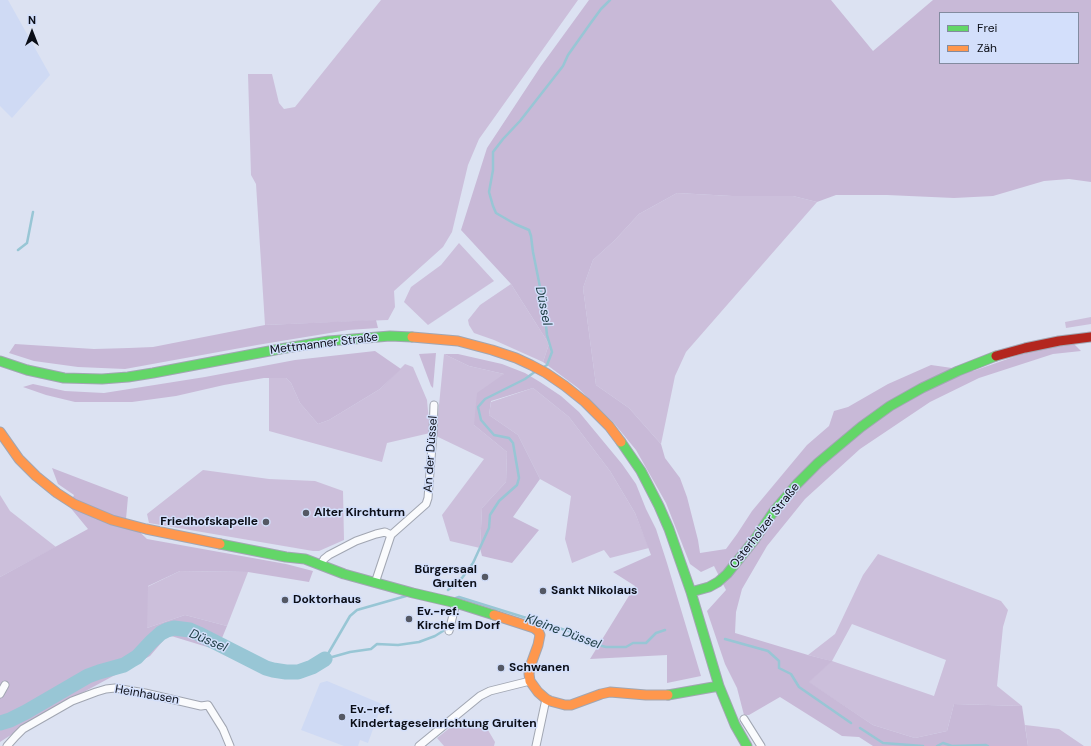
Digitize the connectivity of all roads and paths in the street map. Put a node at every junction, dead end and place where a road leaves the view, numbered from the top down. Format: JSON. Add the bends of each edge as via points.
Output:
{"nodes":[{"id":1,"x":1091,"y":337,"type":"edge"},
{"id":2,"x":0,"y":361,"type":"edge"},
{"id":3,"x":434,"y":405,"type":"dead end"},
{"id":4,"x":0,"y":432,"type":"edge"},
{"id":5,"x":391,"y":535,"type":"junction"},
{"id":6,"x":321,"y":565,"type":"junction"},
{"id":7,"x":375,"y":583,"type":"junction"},
{"id":8,"x":691,"y":592,"type":"junction"},
{"id":9,"x":456,"y":603,"type":"junction"},
{"id":10,"x":449,"y":631,"type":"dead end"},
{"id":11,"x":530,"y":681,"type":"junction"},
{"id":12,"x":5,"y":685,"type":"dead end"},
{"id":13,"x":719,"y":686,"type":"junction"},
{"id":14,"x":0,"y":694,"type":"edge"},
{"id":15,"x":546,"y":700,"type":"junction"},
{"id":16,"x":744,"y":719,"type":"dead end"},
{"id":17,"x":7,"y":746,"type":"edge"},
{"id":18,"x":230,"y":746,"type":"edge"},
{"id":19,"x":419,"y":746,"type":"edge"},
{"id":20,"x":536,"y":746,"type":"edge"},
{"id":21,"x":747,"y":746,"type":"edge"},
{"id":22,"x":761,"y":746,"type":"edge"}],
"edges":[{"from":1,"to":8,"type":"main road","name":"Osterholzer Straße","via":[[1032,346],[994,357],[958,370],[890,406],[818,463],[797,484],[728,574],[709,587]]},
{"from":2,"to":8,"type":"main road","name":"Mettmanner Straße","via":[[64,378],[102,379],[153,373],[329,341],[390,336],[458,340],[516,358],[546,373],[589,406],[609,426],[630,454],[659,506]]},
{"from":3,"to":5,"type":"street","name":"An der Düssel","via":[[428,498],[426,504]]},
{"from":4,"to":6,"type":"main road","via":[[19,459],[36,476],[74,504],[95,513],[146,529],[305,559]]},
{"from":5,"to":6,"type":"street","via":[[385,532],[356,541],[329,555]]},
{"from":5,"to":7,"type":"street"},
{"from":6,"to":7,"type":"main road"},
{"from":7,"to":9,"type":"main road"},
{"from":8,"to":13,"type":"main road","name":"Mettmanner Straße"},
{"from":9,"to":10,"type":"street"},
{"from":9,"to":11,"type":"main road","via":[[538,631],[540,640],[530,667]]},
{"from":11,"to":15,"type":"main road"},
{"from":11,"to":19,"type":"street","via":[[480,696]]},
{"from":12,"to":14,"type":"street"},
{"from":13,"to":15,"type":"main road","via":[[668,695],[610,692],[571,705]]},
{"from":13,"to":21,"type":"main road","name":"Mettmanner Straße"},
{"from":15,"to":20,"type":"street"},
{"from":16,"to":22,"type":"street"},
{"from":17,"to":18,"type":"street","name":"Heinhausen","via":[[23,729],[72,701],[115,688],[201,706],[208,705]]}]}
